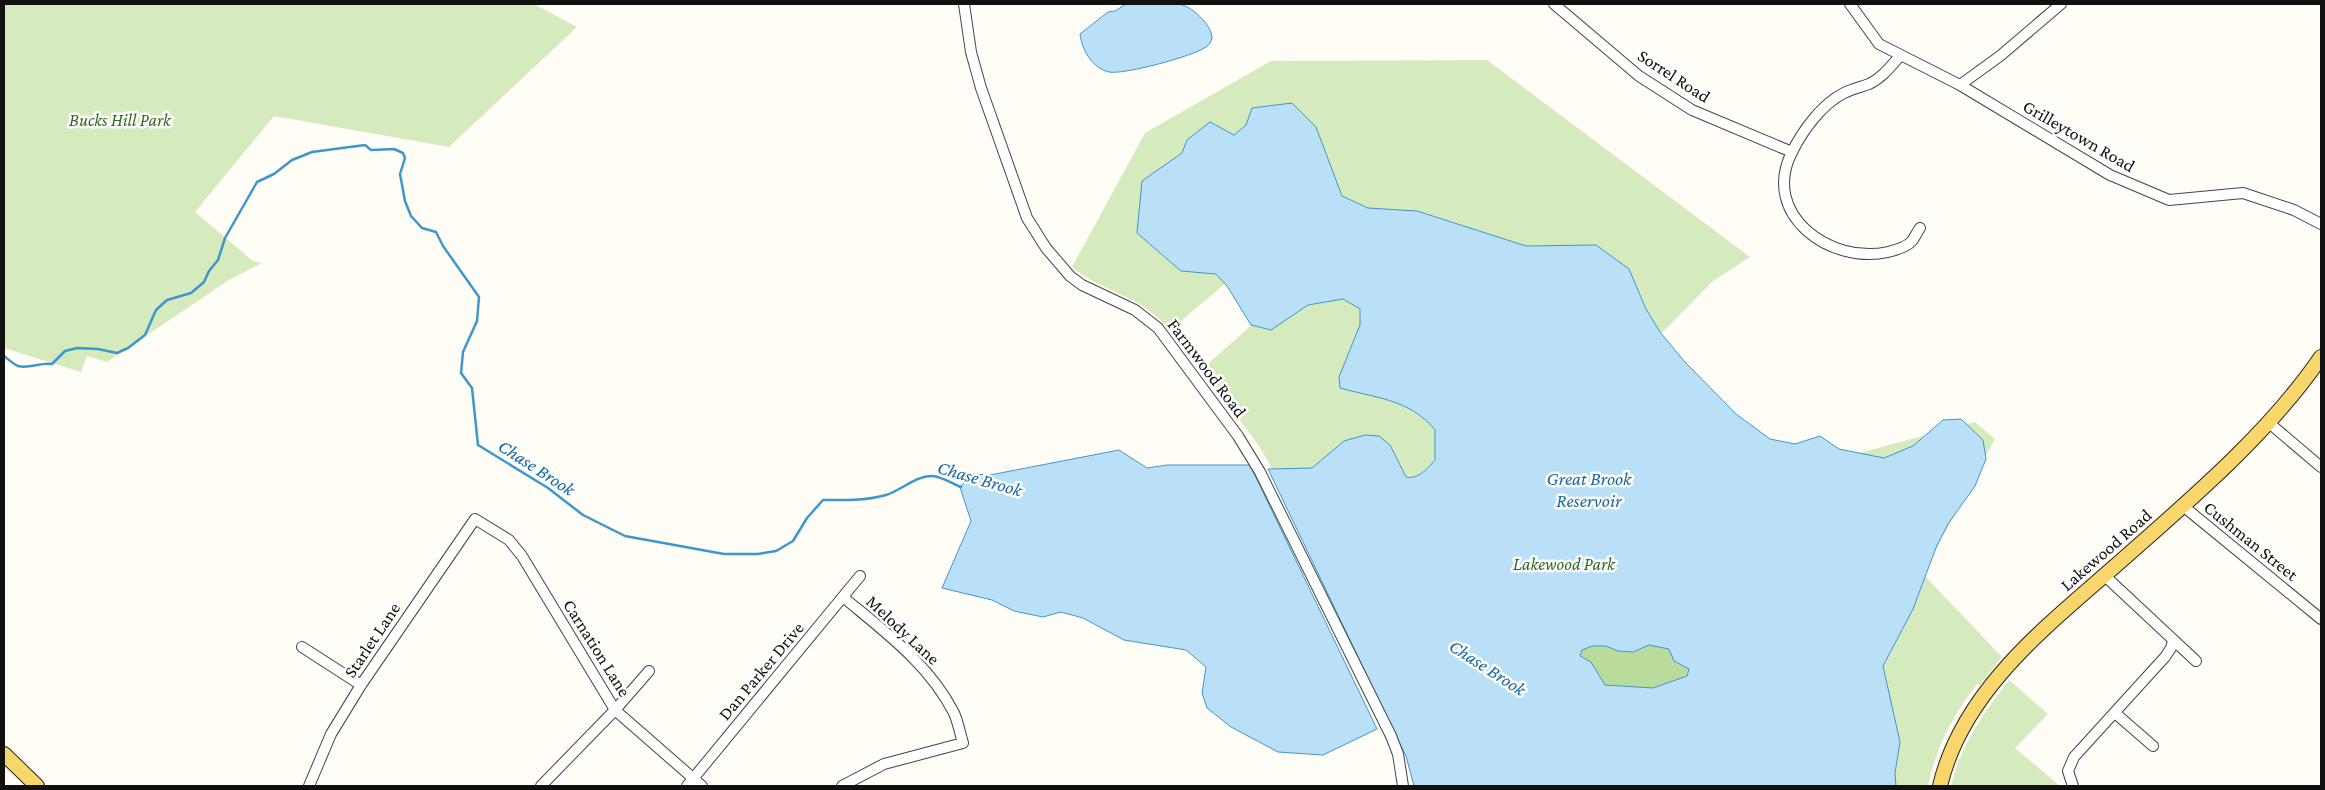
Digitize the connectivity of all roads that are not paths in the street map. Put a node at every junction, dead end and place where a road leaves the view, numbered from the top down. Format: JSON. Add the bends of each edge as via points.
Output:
{"nodes":[{"id":1,"x":964,"y":4,"type":"edge"},
{"id":2,"x":1850,"y":4,"type":"edge"},
{"id":3,"x":2061,"y":4,"type":"edge"},
{"id":4,"x":1561,"y":6,"type":"edge"},
{"id":5,"x":1900,"y":56,"type":"junction"},
{"id":6,"x":1960,"y":85,"type":"junction"},
{"id":7,"x":1792,"y":152,"type":"junction"},
{"id":8,"x":2321,"y":224,"type":"edge"},
{"id":9,"x":1920,"y":228,"type":"dead end"},
{"id":10,"x":2321,"y":357,"type":"edge"},
{"id":11,"x":2268,"y":422,"type":"junction"},
{"id":12,"x":2321,"y":467,"type":"edge"},
{"id":13,"x":2183,"y":506,"type":"junction"},
{"id":14,"x":475,"y":519,"type":"joint"},
{"id":15,"x":860,"y":576,"type":"dead end"},
{"id":16,"x":2104,"y":576,"type":"junction"},
{"id":17,"x":843,"y":597,"type":"junction"},
{"id":18,"x":2321,"y":619,"type":"edge"},
{"id":19,"x":2173,"y":641,"type":"junction"},
{"id":20,"x":302,"y":648,"type":"dead end"},
{"id":21,"x":2196,"y":661,"type":"dead end"},
{"id":22,"x":649,"y":671,"type":"dead end"},
{"id":23,"x":361,"y":685,"type":"junction"},
{"id":24,"x":615,"y":710,"type":"junction"},
{"id":25,"x":2115,"y":713,"type":"junction"},
{"id":26,"x":2153,"y":746,"type":"dead end"},
{"id":27,"x":4,"y":754,"type":"edge"},
{"id":28,"x":690,"y":783,"type":"edge"},
{"id":29,"x":34,"y":785,"type":"edge"},
{"id":30,"x":309,"y":786,"type":"edge"},
{"id":31,"x":541,"y":786,"type":"edge"},
{"id":32,"x":702,"y":786,"type":"edge"},
{"id":33,"x":842,"y":786,"type":"edge"},
{"id":34,"x":1402,"y":786,"type":"edge"},
{"id":35,"x":1940,"y":786,"type":"edge"},
{"id":36,"x":2073,"y":786,"type":"edge"}],
"edges":[{"from":1,"to":34,"type":"street","name":"Farmwood Road","via":[[978,79],[1027,218],[1046,248],[1070,276],[1082,285],[1136,310],[1158,328],[1238,436],[1260,472],[1391,736],[1398,754]]},
{"from":2,"to":5,"type":"street","name":"Grilleytown Road","via":[[1879,44]]},
{"from":3,"to":6,"type":"street"},
{"from":4,"to":7,"type":"street","name":"Sorrel Road","via":[[1639,76],[1692,110]]},
{"from":5,"to":6,"type":"street","name":"Grilleytown Road"},
{"from":5,"to":7,"type":"street","via":[[1883,75],[1845,92],[1825,106]]},
{"from":6,"to":8,"type":"street","name":"Grilleytown Road","via":[[2110,176],[2169,200],[2243,193],[2294,210]]},
{"from":7,"to":9,"type":"street","via":[[1785,175],[1785,192],[1792,214],[1807,233],[1827,246],[1874,255],[1897,250],[1912,242]]},
{"from":10,"to":11,"type":"main road","name":"Lakewood Road","via":[[2300,387]]},
{"from":11,"to":12,"type":"street"},
{"from":11,"to":13,"type":"main road","name":"Lakewood Road"},
{"from":13,"to":16,"type":"main road","name":"Lakewood Road"},
{"from":13,"to":18,"type":"street","name":"Cushman Street"},
{"from":14,"to":23,"type":"street","name":"Starlet Lane"},
{"from":14,"to":24,"type":"street","name":"Carnation Lane","via":[[509,540],[522,556]]},
{"from":15,"to":17,"type":"street","name":"Dan Parker Drive"},
{"from":16,"to":19,"type":"street"},
{"from":16,"to":35,"type":"main road","name":"Lakewood Road","via":[[2037,636],[1992,686],[1955,740]]},
{"from":17,"to":28,"type":"street","name":"Dan Parker Drive"},
{"from":17,"to":33,"type":"street","name":"Melody Lane","via":[[908,652],[934,680],[955,715],[963,743],[884,764]]},
{"from":19,"to":21,"type":"street"},
{"from":19,"to":25,"type":"street","via":[[2169,653]]},
{"from":20,"to":23,"type":"street"},
{"from":22,"to":24,"type":"street"},
{"from":23,"to":30,"type":"street","name":"Starlet Lane","via":[[331,734]]},
{"from":24,"to":28,"type":"street","name":"Carnation Lane"},
{"from":24,"to":31,"type":"street"},
{"from":25,"to":26,"type":"street"},
{"from":25,"to":36,"type":"street","via":[[2080,749],[2070,765],[2068,777]]},
{"from":27,"to":29,"type":"main road"},
{"from":28,"to":32,"type":"street","name":"Carnation Lane"}]}
